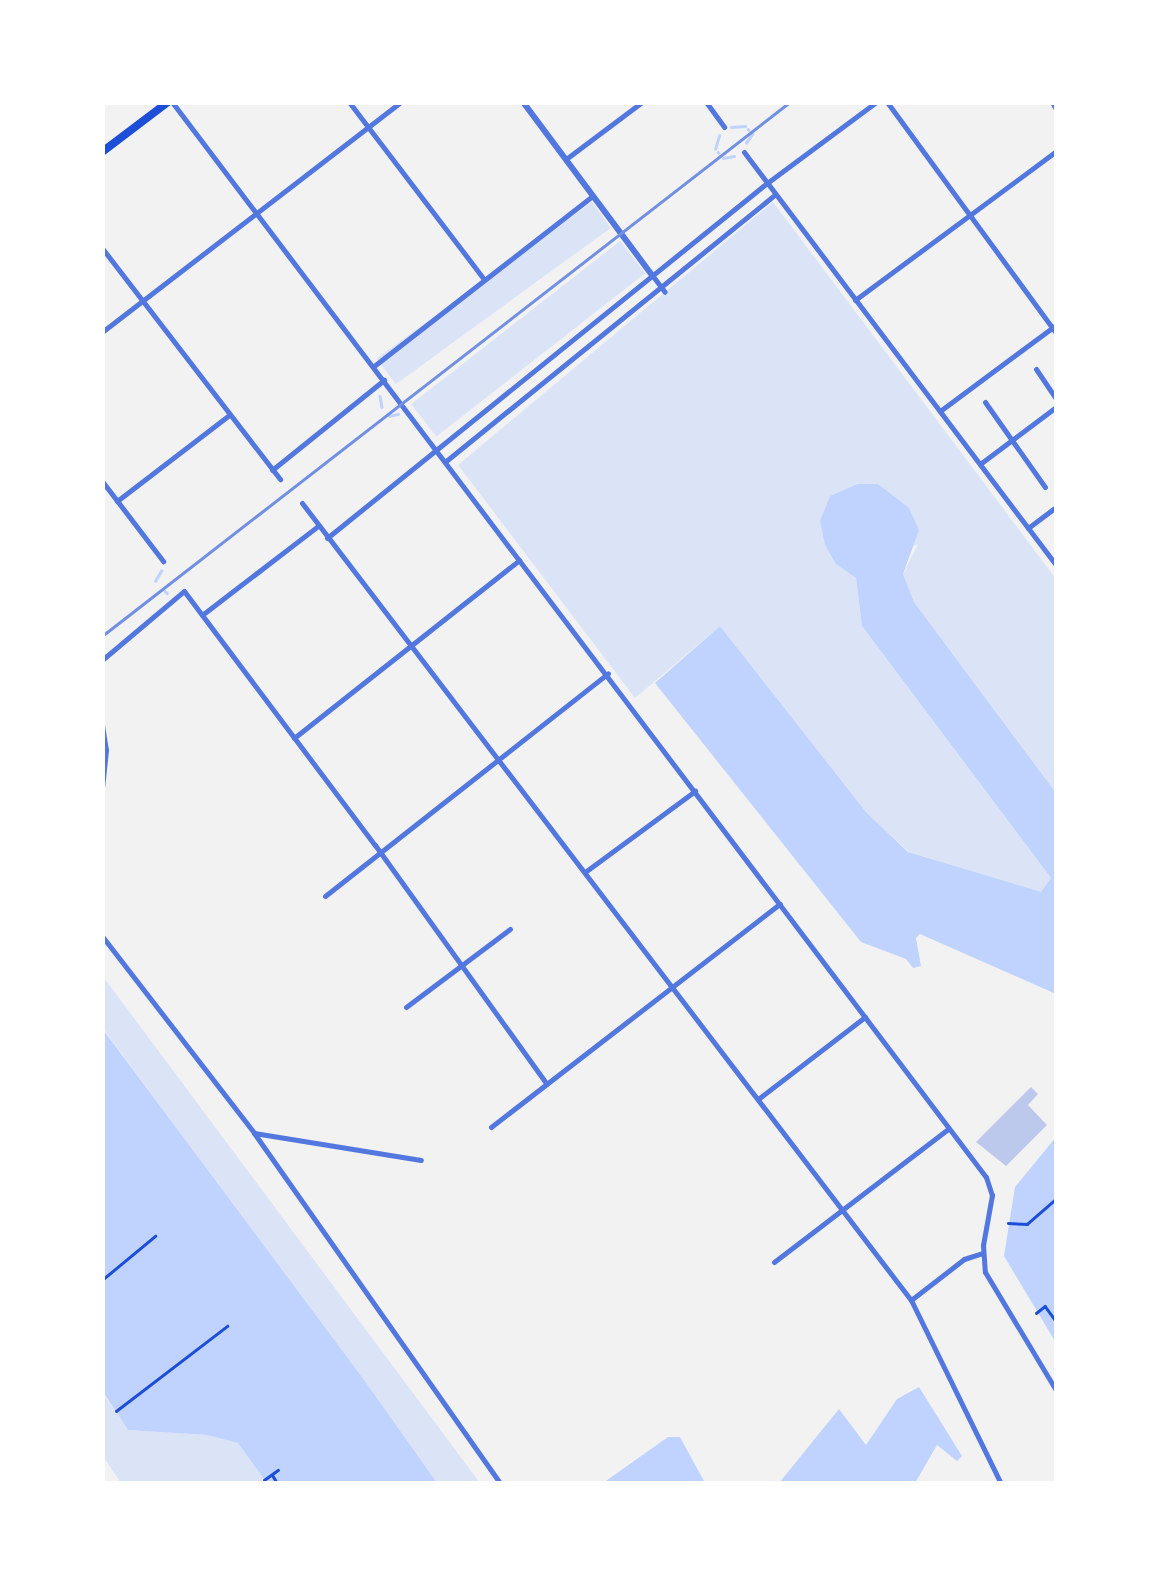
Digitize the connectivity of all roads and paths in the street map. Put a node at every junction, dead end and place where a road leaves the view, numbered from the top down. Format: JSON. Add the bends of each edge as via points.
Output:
{"nodes":[{"id":1,"x":170,"y":102,"type":"edge"},
{"id":2,"x":350,"y":102,"type":"edge"},
{"id":3,"x":401,"y":102,"type":"edge"},
{"id":4,"x":523,"y":102,"type":"edge"},
{"id":5,"x":642,"y":102,"type":"edge"},
{"id":6,"x":706,"y":102,"type":"edge"},
{"id":7,"x":876,"y":102,"type":"edge"},
{"id":8,"x":887,"y":102,"type":"edge"},
{"id":9,"x":1052,"y":102,"type":"edge"},
{"id":10,"x":1056,"y":109,"type":"edge"},
{"id":11,"x":368,"y":127,"type":"junction"},
{"id":12,"x":724,"y":127,"type":"dead end"},
{"id":13,"x":1056,"y":151,"type":"edge"},
{"id":14,"x":102,"y":152,"type":"edge"},
{"id":15,"x":744,"y":152,"type":"dead end"},
{"id":16,"x":566,"y":159,"type":"junction"},
{"id":17,"x":766,"y":183,"type":"junction"},
{"id":18,"x":775,"y":194,"type":"junction"},
{"id":19,"x":593,"y":196,"type":"junction"},
{"id":20,"x":256,"y":214,"type":"junction"},
{"id":21,"x":969,"y":214,"type":"junction"},
{"id":22,"x":102,"y":248,"type":"edge"},
{"id":23,"x":652,"y":275,"type":"junction"},
{"id":24,"x":485,"y":279,"type":"junction"},
{"id":25,"x":663,"y":289,"type":"junction"},
{"id":26,"x":855,"y":300,"type":"junction"},
{"id":27,"x":143,"y":302,"type":"junction"},
{"id":28,"x":1055,"y":329,"type":"edge"},
{"id":29,"x":102,"y":332,"type":"edge"},
{"id":30,"x":374,"y":366,"type":"junction"},
{"id":31,"x":1036,"y":369,"type":"dead end"},
{"id":32,"x":384,"y":380,"type":"junction"},
{"id":33,"x":1056,"y":398,"type":"edge"},
{"id":34,"x":984,"y":402,"type":"dead end"},
{"id":35,"x":1056,"y":407,"type":"edge"},
{"id":36,"x":940,"y":411,"type":"junction"},
{"id":37,"x":229,"y":415,"type":"junction"},
{"id":38,"x":1012,"y":440,"type":"junction"},
{"id":39,"x":435,"y":449,"type":"junction"},
{"id":40,"x":446,"y":461,"type":"junction"},
{"id":41,"x":980,"y":464,"type":"junction"},
{"id":42,"x":272,"y":470,"type":"junction"},
{"id":43,"x":280,"y":480,"type":"dead end"},
{"id":44,"x":103,"y":483,"type":"edge"},
{"id":45,"x":1044,"y":486,"type":"dead end"},
{"id":46,"x":117,"y":501,"type":"junction"},
{"id":47,"x":302,"y":503,"type":"dead end"},
{"id":48,"x":1056,"y":506,"type":"edge"},
{"id":49,"x":318,"y":526,"type":"junction"},
{"id":50,"x":1028,"y":528,"type":"junction"},
{"id":51,"x":327,"y":538,"type":"junction"},
{"id":52,"x":520,"y":560,"type":"junction"},
{"id":53,"x":163,"y":561,"type":"dead end"},
{"id":54,"x":1056,"y":565,"type":"edge"},
{"id":55,"x":202,"y":615,"type":"junction"},
{"id":56,"x":410,"y":646,"type":"junction"},
{"id":57,"x":102,"y":660,"type":"edge"},
{"id":58,"x":608,"y":673,"type":"junction"},
{"id":59,"x":102,"y":726,"type":"edge"},
{"id":60,"x":294,"y":738,"type":"junction"},
{"id":61,"x":104,"y":740,"type":"edge"},
{"id":62,"x":500,"y":760,"type":"junction"},
{"id":63,"x":102,"y":787,"type":"edge"},
{"id":64,"x":696,"y":790,"type":"junction"},
{"id":65,"x":380,"y":854,"type":"junction"},
{"id":66,"x":584,"y":872,"type":"junction"},
{"id":67,"x":325,"y":896,"type":"dead end"},
{"id":68,"x":780,"y":904,"type":"junction"},
{"id":69,"x":510,"y":929,"type":"dead end"},
{"id":70,"x":102,"y":936,"type":"edge"},
{"id":71,"x":461,"y":966,"type":"junction"},
{"id":72,"x":672,"y":987,"type":"junction"},
{"id":73,"x":406,"y":1007,"type":"dead end"},
{"id":74,"x":865,"y":1018,"type":"junction"},
{"id":75,"x":547,"y":1084,"type":"junction"},
{"id":76,"x":758,"y":1100,"type":"junction"},
{"id":77,"x":491,"y":1127,"type":"dead end"},
{"id":78,"x":948,"y":1129,"type":"junction"},
{"id":79,"x":254,"y":1133,"type":"junction"},
{"id":80,"x":421,"y":1160,"type":"dead end"},
{"id":81,"x":1056,"y":1199,"type":"edge"},
{"id":82,"x":842,"y":1210,"type":"junction"},
{"id":83,"x":1008,"y":1223,"type":"dead end"},
{"id":84,"x":155,"y":1236,"type":"dead end"},
{"id":85,"x":983,"y":1252,"type":"junction"},
{"id":86,"x":774,"y":1262,"type":"dead end"},
{"id":87,"x":102,"y":1280,"type":"edge"},
{"id":88,"x":910,"y":1300,"type":"junction"},
{"id":89,"x":1036,"y":1312,"type":"dead end"},
{"id":90,"x":1057,"y":1325,"type":"edge"},
{"id":91,"x":228,"y":1326,"type":"dead end"},
{"id":92,"x":1056,"y":1390,"type":"edge"},
{"id":93,"x":116,"y":1411,"type":"dead end"},
{"id":94,"x":278,"y":1470,"type":"dead end"},
{"id":95,"x":272,"y":1474,"type":"junction"},
{"id":96,"x":264,"y":1480,"type":"dead end"},
{"id":97,"x":278,"y":1484,"type":"edge"},
{"id":98,"x":501,"y":1484,"type":"edge"},
{"id":99,"x":1001,"y":1484,"type":"edge"}],
"edges":[{"from":1,"to":14,"type":"main road"},
{"from":1,"to":20,"type":"street"},
{"from":2,"to":11,"type":"street"},
{"from":3,"to":11,"type":"street"},
{"from":4,"to":16,"type":"street"},
{"from":5,"to":16,"type":"street"},
{"from":6,"to":12,"type":"street"},
{"from":7,"to":17,"type":"street"},
{"from":8,"to":21,"type":"street"},
{"from":9,"to":10,"type":"street"},
{"from":11,"to":20,"type":"street"},
{"from":11,"to":24,"type":"street"},
{"from":13,"to":21,"type":"street"},
{"from":15,"to":17,"type":"street"},
{"from":16,"to":19,"type":"street"},
{"from":17,"to":18,"type":"street"},
{"from":17,"to":23,"type":"street"},
{"from":18,"to":25,"type":"street"},
{"from":18,"to":26,"type":"street"},
{"from":19,"to":23,"type":"street"},
{"from":19,"to":24,"type":"street"},
{"from":20,"to":27,"type":"street"},
{"from":20,"to":30,"type":"street"},
{"from":21,"to":26,"type":"street"},
{"from":21,"to":28,"type":"street"},
{"from":22,"to":27,"type":"street"},
{"from":23,"to":25,"type":"street"},
{"from":23,"to":39,"type":"street"},
{"from":24,"to":30,"type":"street"},
{"from":25,"to":40,"type":"street"},
{"from":26,"to":36,"type":"street"},
{"from":27,"to":29,"type":"street"},
{"from":27,"to":37,"type":"street"},
{"from":28,"to":36,"type":"street"},
{"from":30,"to":32,"type":"street"},
{"from":31,"to":33,"type":"street"},
{"from":32,"to":39,"type":"street"},
{"from":32,"to":42,"type":"street"},
{"from":34,"to":38,"type":"street"},
{"from":35,"to":38,"type":"street"},
{"from":36,"to":41,"type":"street"},
{"from":37,"to":42,"type":"street"},
{"from":37,"to":46,"type":"street"},
{"from":38,"to":41,"type":"street"},
{"from":38,"to":45,"type":"street"},
{"from":39,"to":40,"type":"street"},
{"from":39,"to":51,"type":"street"},
{"from":40,"to":52,"type":"street"},
{"from":41,"to":50,"type":"street"},
{"from":42,"to":43,"type":"street"},
{"from":44,"to":46,"type":"street"},
{"from":46,"to":53,"type":"street"},
{"from":47,"to":49,"type":"street"},
{"from":48,"to":50,"type":"street"},
{"from":49,"to":51,"type":"street"},
{"from":49,"to":55,"type":"street"},
{"from":50,"to":54,"type":"street"},
{"from":51,"to":56,"type":"street"},
{"from":52,"to":56,"type":"street"},
{"from":52,"to":58,"type":"street"},
{"from":55,"to":57,"type":"street","via":[[184,591]]},
{"from":55,"to":60,"type":"street"},
{"from":56,"to":60,"type":"street"},
{"from":56,"to":62,"type":"street"},
{"from":58,"to":62,"type":"street"},
{"from":58,"to":64,"type":"street"},
{"from":59,"to":61,"type":"street"},
{"from":60,"to":65,"type":"street"},
{"from":61,"to":63,"type":"street"},
{"from":62,"to":65,"type":"street"},
{"from":62,"to":66,"type":"street"},
{"from":64,"to":66,"type":"street"},
{"from":64,"to":68,"type":"street"},
{"from":65,"to":67,"type":"street"},
{"from":65,"to":71,"type":"street"},
{"from":66,"to":72,"type":"street"},
{"from":68,"to":72,"type":"street"},
{"from":68,"to":74,"type":"street"},
{"from":69,"to":71,"type":"street"},
{"from":70,"to":79,"type":"street"},
{"from":71,"to":73,"type":"street"},
{"from":71,"to":75,"type":"street"},
{"from":72,"to":75,"type":"street"},
{"from":72,"to":76,"type":"street"},
{"from":74,"to":76,"type":"street"},
{"from":74,"to":78,"type":"street"},
{"from":75,"to":77,"type":"street"},
{"from":76,"to":82,"type":"street"},
{"from":78,"to":82,"type":"street"},
{"from":78,"to":85,"type":"street","via":[[992,1195]]},
{"from":79,"to":80,"type":"street"},
{"from":79,"to":98,"type":"street"},
{"from":81,"to":83,"type":"path","via":[[1027,1224]]},
{"from":82,"to":86,"type":"street"},
{"from":82,"to":88,"type":"street"},
{"from":84,"to":87,"type":"path"},
{"from":85,"to":88,"type":"street"},
{"from":85,"to":92,"type":"street","via":[[989,1282]]},
{"from":88,"to":99,"type":"street"},
{"from":89,"to":90,"type":"path","via":[[1046,1306]]},
{"from":91,"to":93,"type":"path"},
{"from":94,"to":95,"type":"path"},
{"from":95,"to":96,"type":"path"},
{"from":95,"to":97,"type":"path"}]}
